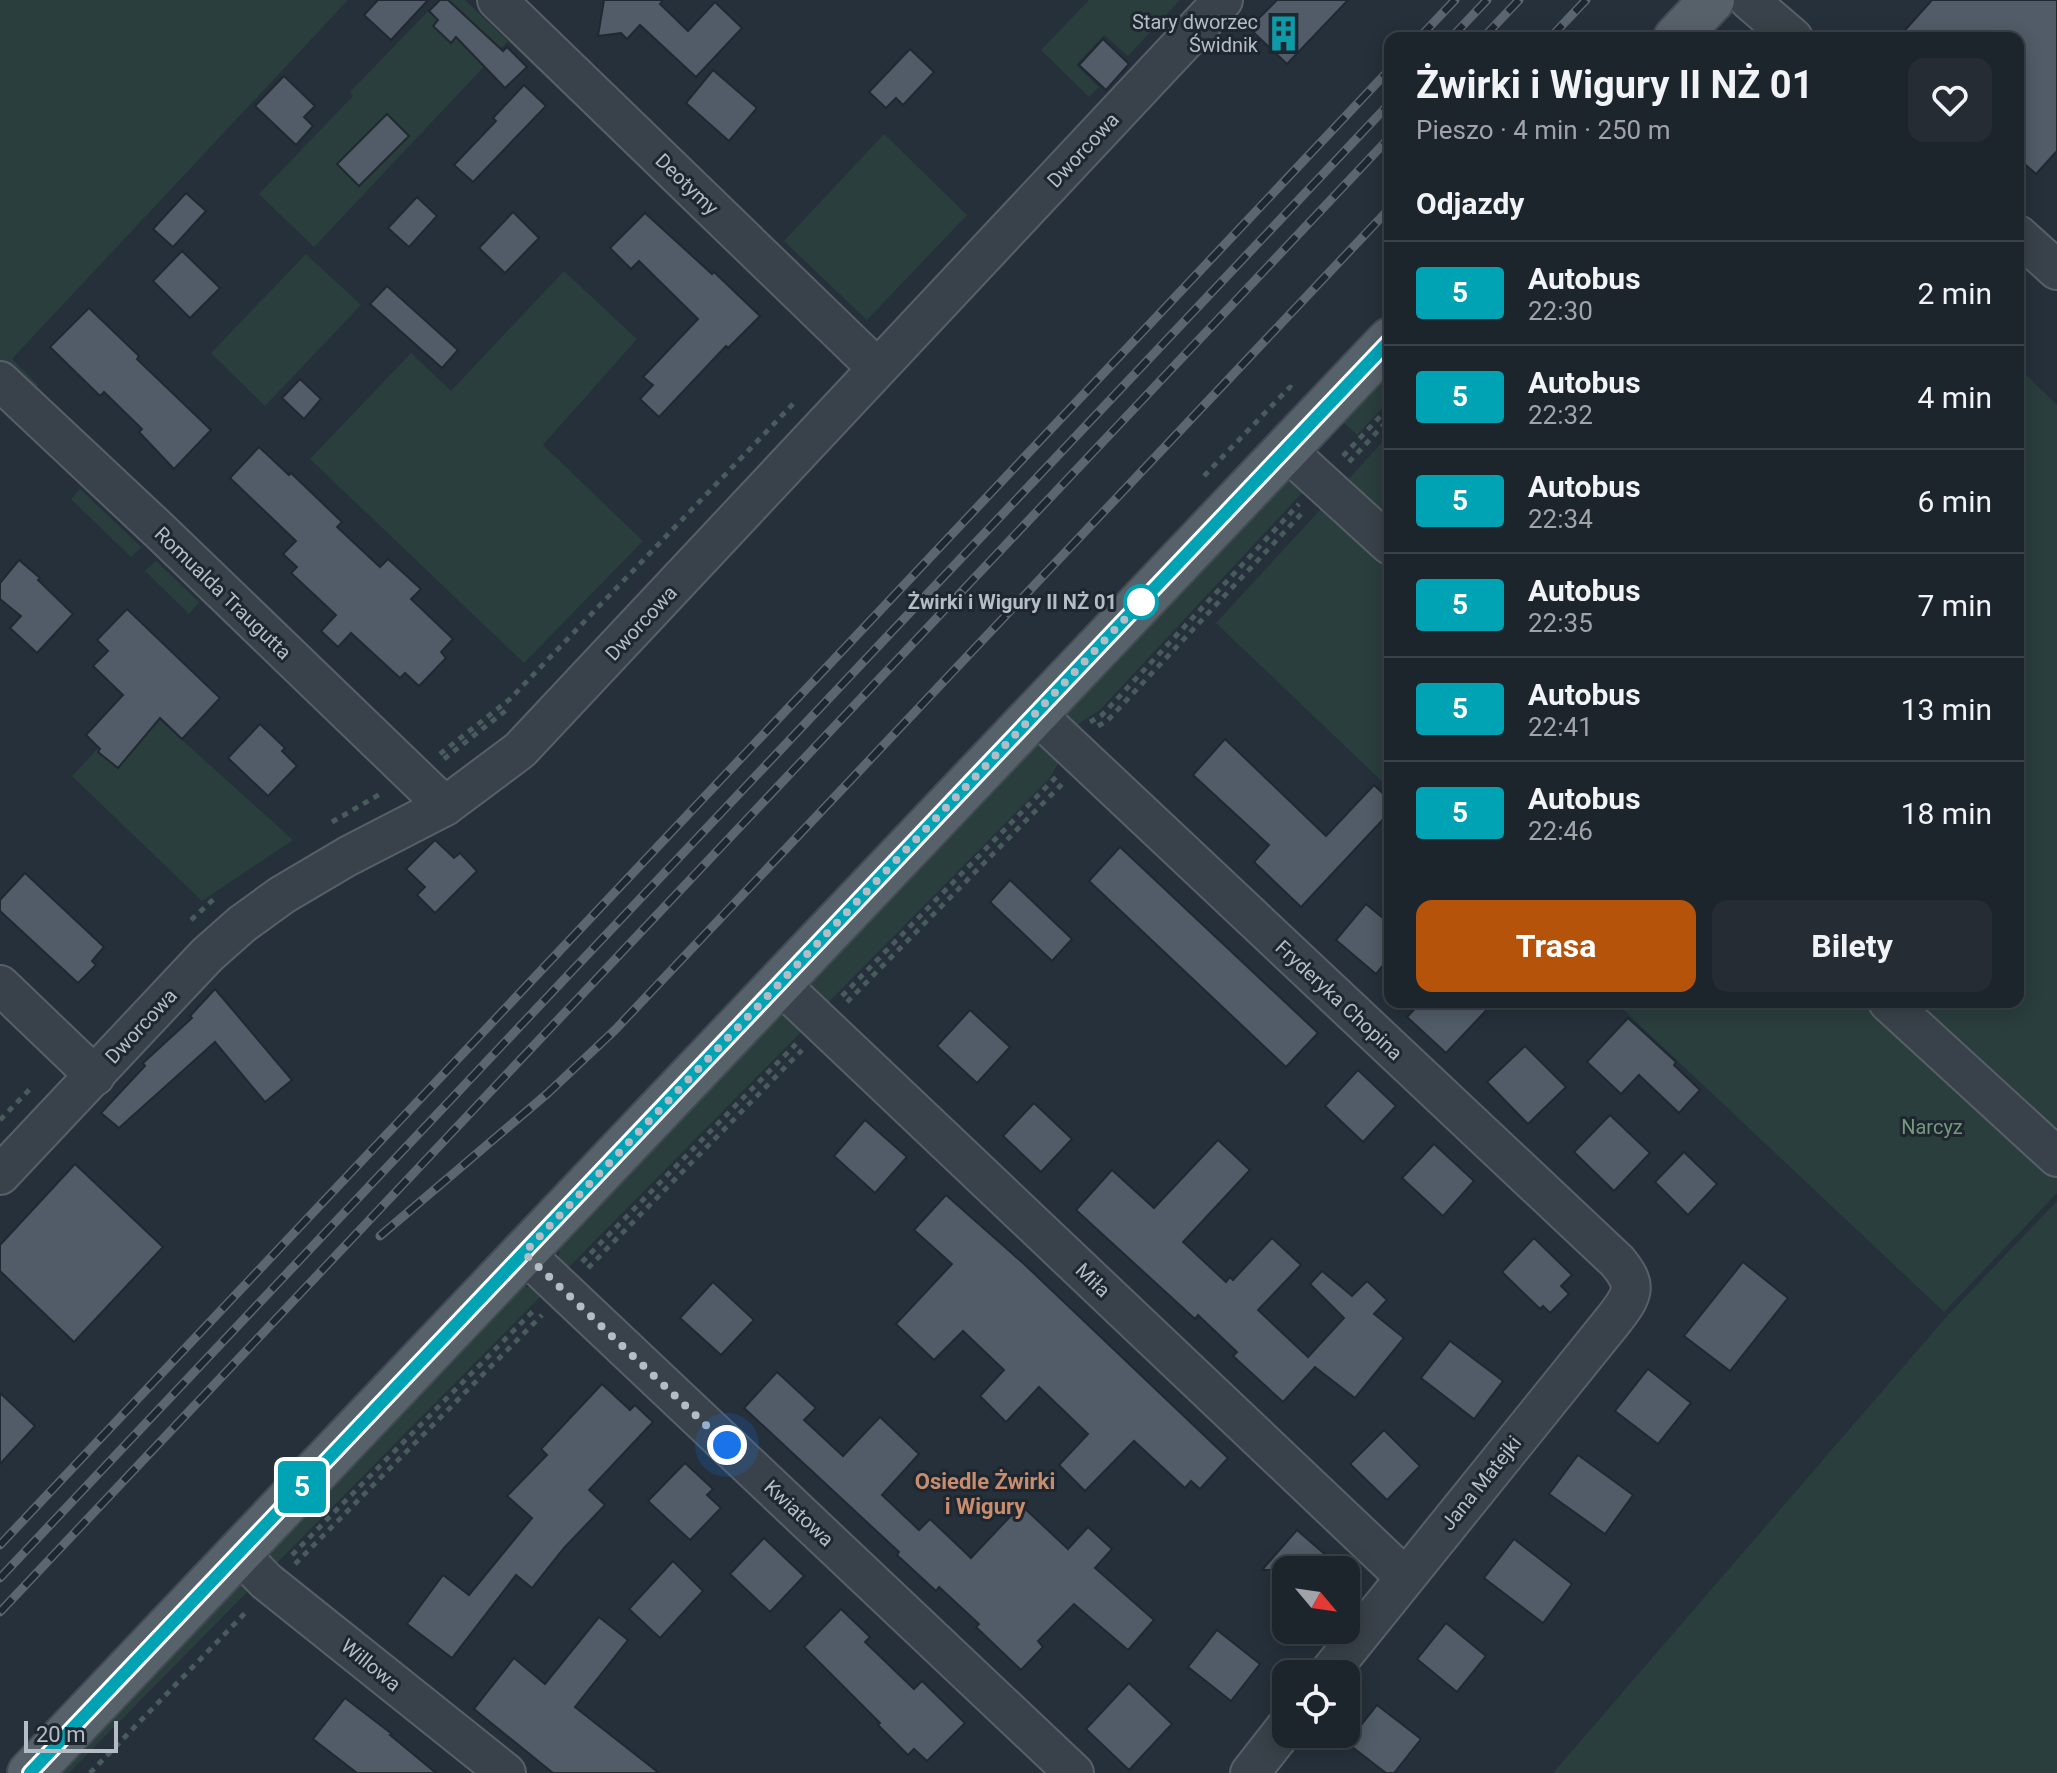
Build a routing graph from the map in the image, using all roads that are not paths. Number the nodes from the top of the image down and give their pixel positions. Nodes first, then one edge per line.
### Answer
1 (497, 0) edge
2 (1223, 0) edge
3 (1712, 0) edge
4 (1749, 0) edge
5 (1682, 32) edge
6 (1786, 32) edge
7 (2024, 240) edge
8 (2057, 270) edge
9 (1384, 346) edge
10 (877, 368) junction
11 (0, 381) edge
12 (1286, 450) junction
13 (1384, 540) edge
14 (1036, 714) junction
15 (445, 806) junction
16 (780, 984) junction
17 (0, 985) edge
18 (1895, 1008) edge
19 (95, 1076) junction
20 (2057, 1157) edge
21 (0, 1175) edge
22 (524, 1253) junction
23 (1632, 1291) joint
24 (259, 1574) junction
25 (1405, 1577) junction
26 (1339, 1660) edge
27 (1272, 1745) edge
28 (30, 1773) edge
29 (506, 1773) edge
30 (1074, 1773) edge
31 (1250, 1773) edge

1 - 10 street, Deotymy
2 - 10 street, Dworcowa
3 - 5 main road
4 - 6 street
7 - 8 street
9 - 12 main road
10 - 15 street, Dworcowa
11 - 15 street, Romualda Traugutta
12 - 13 street
12 - 14 main road
14 - 16 main road
14 - 23 street, Fryderyka Chopina
15 - 19 street, Dworcowa
16 - 22 main road
16 - 25 street, Miła
17 - 19 street
18 - 20 street
19 - 21 street, Dworcowa
22 - 24 main road
22 - 30 street, Kwiatowa
23 - 25 street, Jana Matejki
24 - 28 main road
24 - 29 street, Willowa
25 - 26 street, Jana Matejki
27 - 31 street

